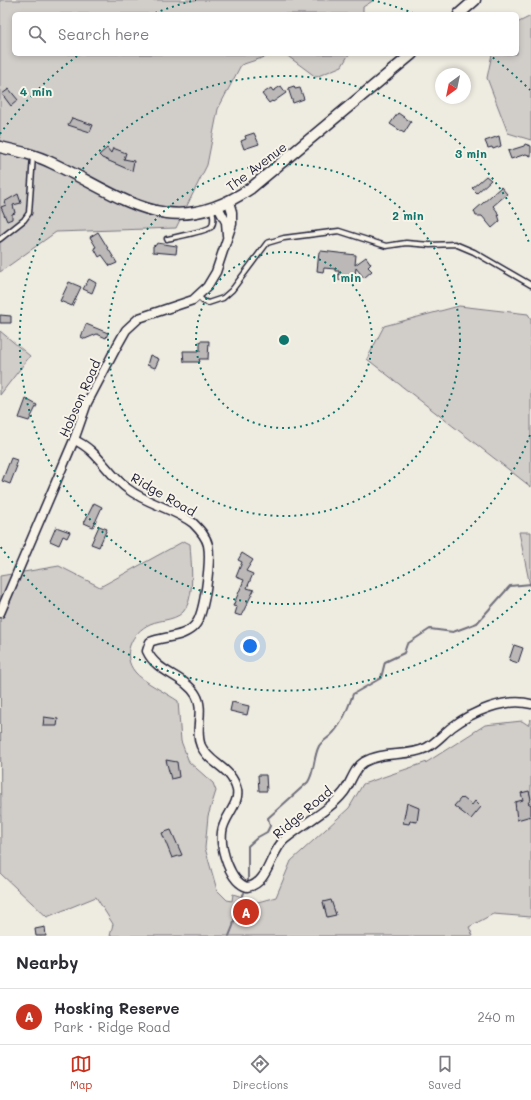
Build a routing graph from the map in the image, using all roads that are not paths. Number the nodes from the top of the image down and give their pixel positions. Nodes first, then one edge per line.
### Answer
1 (476, 0) edge
2 (461, 12) edge
3 (410, 56) edge
4 (0, 147) edge
5 (33, 155) junction
6 (229, 202) junction
7 (215, 208) junction
8 (227, 238) junction
9 (0, 239) edge
10 (167, 239) dead end
11 (531, 285) edge
12 (198, 296) junction
13 (74, 440) junction
14 (0, 613) edge
15 (531, 704) edge

1 - 2 street
3 - 6 street, The Avenue
4 - 5 street, The Avenue
5 - 7 street, The Avenue
5 - 9 lane
6 - 7 street, The Avenue
6 - 8 street, Hobson Road
7 - 8 street, Hobson Road
7 - 10 lane
8 - 12 street, Hobson Road
11 - 12 lane
12 - 13 street, Hobson Road
13 - 14 street, Hobson Road
13 - 15 street, Ridge Road

